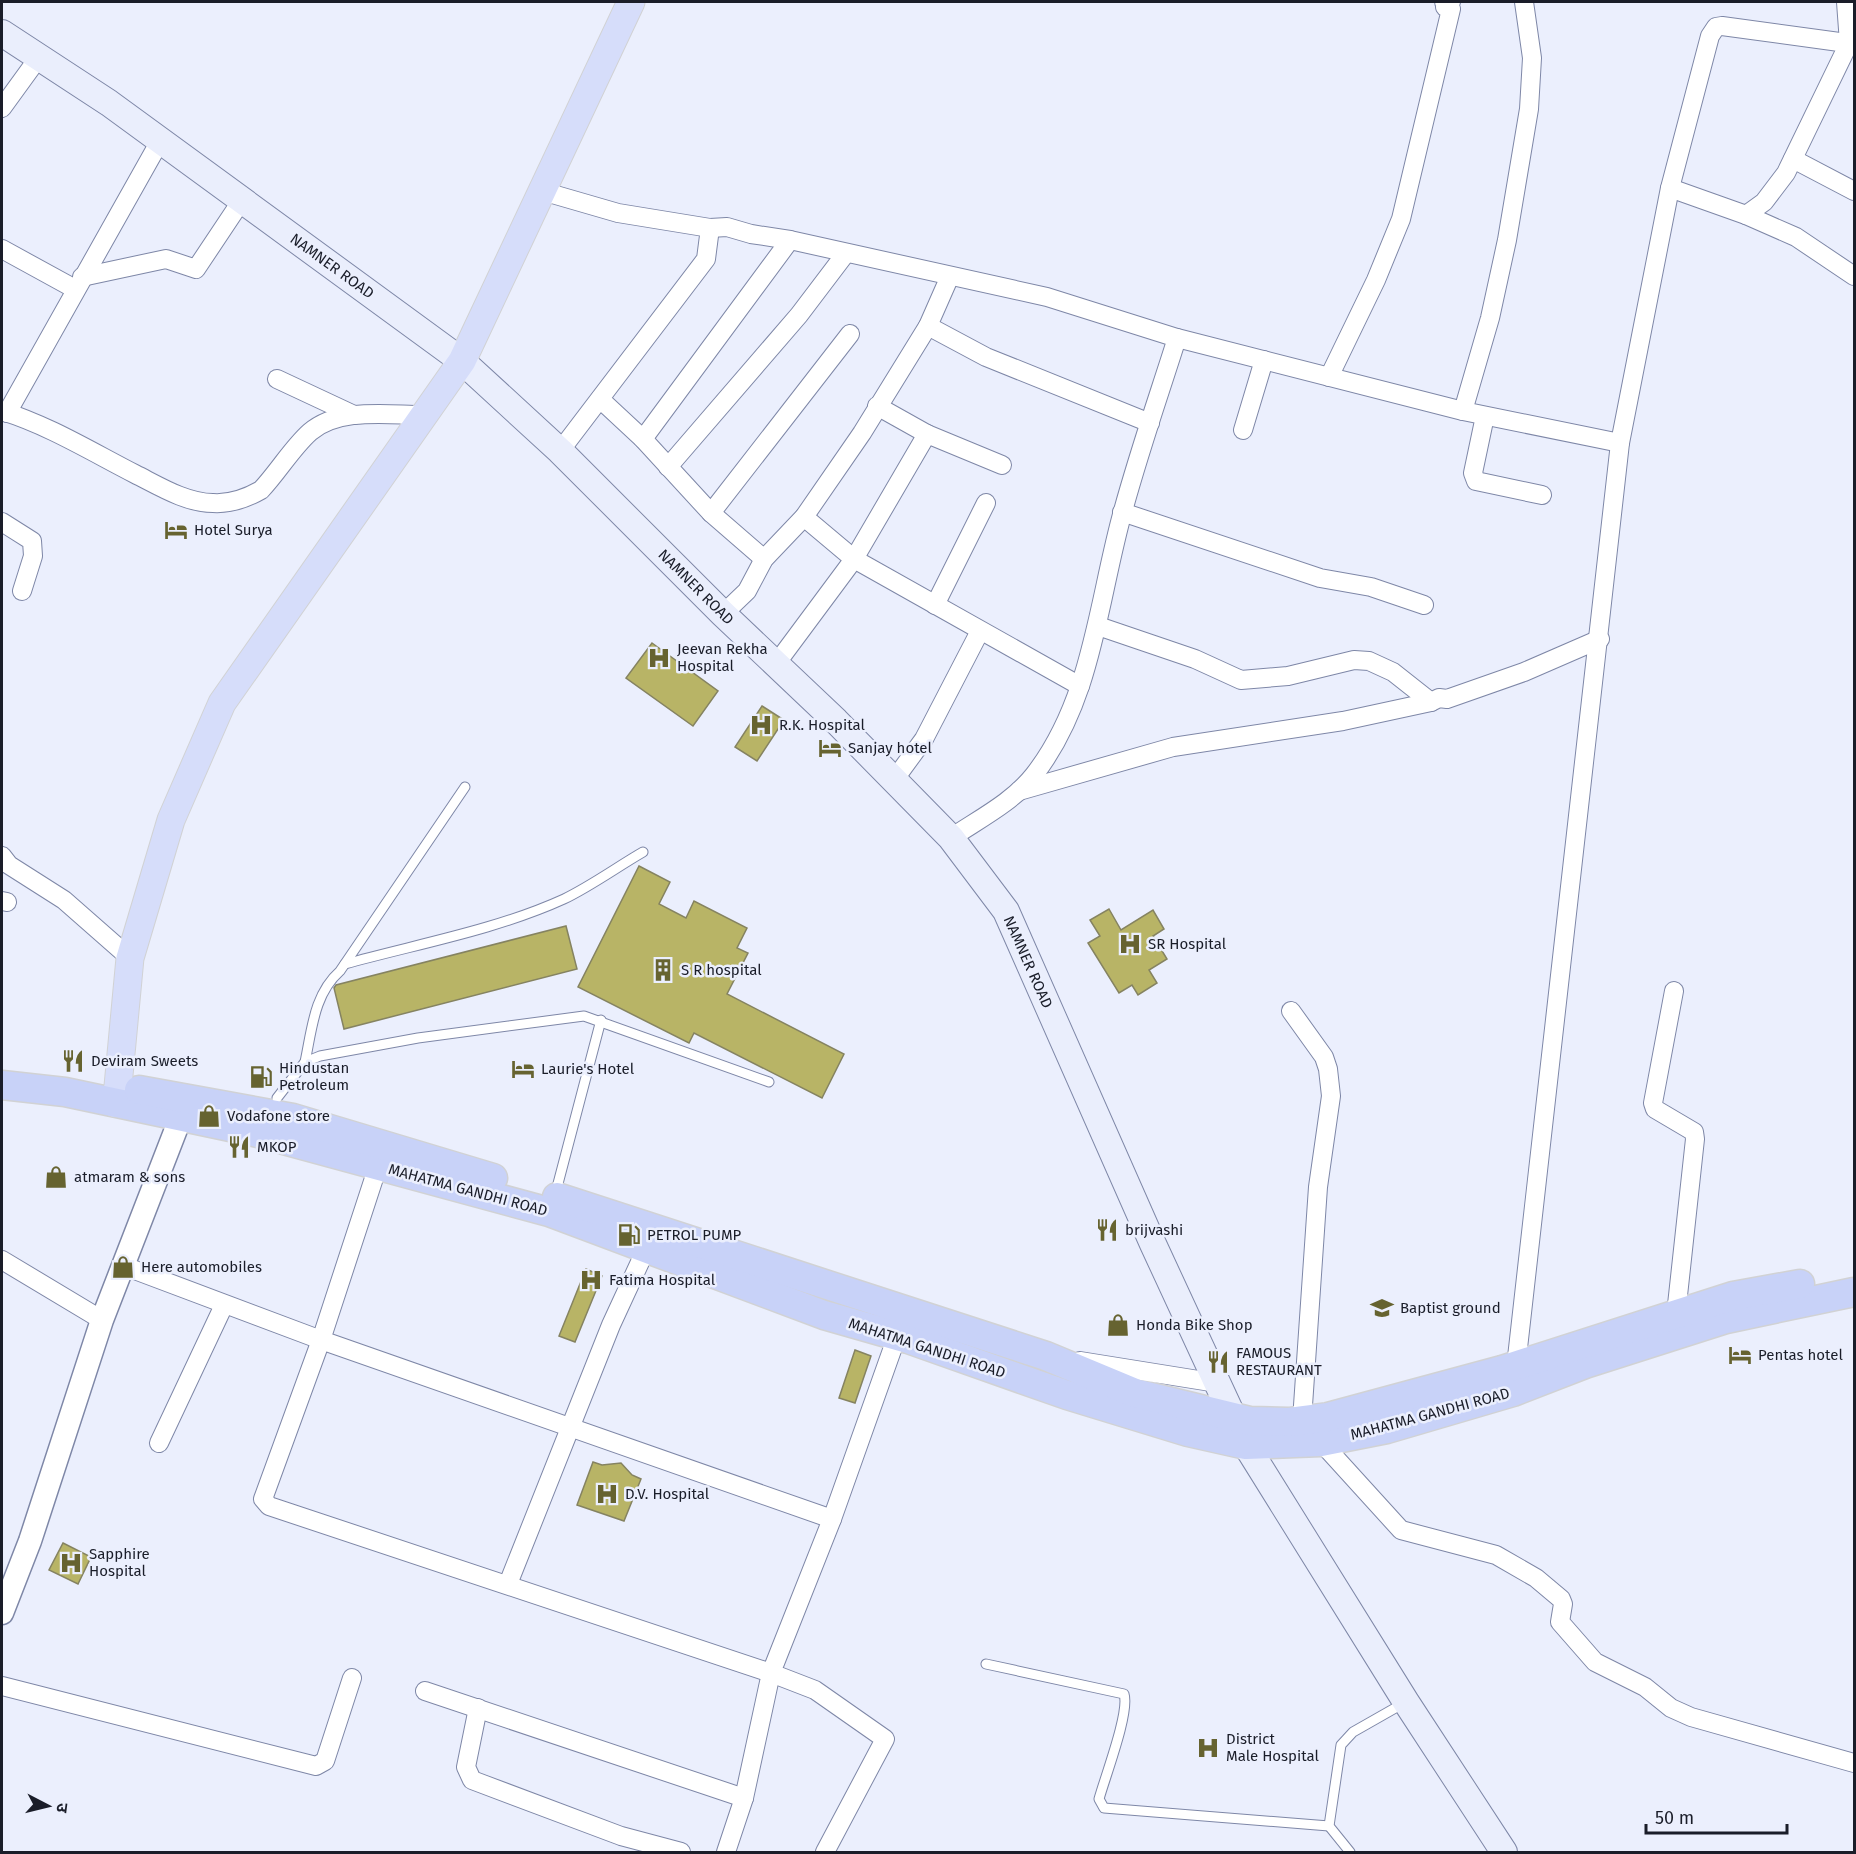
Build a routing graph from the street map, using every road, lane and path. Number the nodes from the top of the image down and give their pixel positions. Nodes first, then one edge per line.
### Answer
1 (631, 2) edge
2 (1444, 2) edge
3 (1524, 2) edge
4 (1846, 2) edge
5 (2, 33) edge
6 (1852, 44) edge
7 (39, 57) junction
8 (2, 108) edge
9 (160, 141) junction
10 (1793, 159) junction
11 (1670, 188) junction
12 (542, 191) junction
13 (1854, 191) edge
14 (242, 201) junction
15 (1746, 215) junction
16 (710, 228) junction
17 (790, 240) junction
18 (2, 249) edge
19 (846, 253) junction
20 (950, 276) junction
21 (1854, 276) edge
22 (79, 283) junction
23 (928, 326) junction
24 (850, 334) dead end
25 (1177, 338) junction
26 (1264, 360) junction
27 (462, 361) junction
28 (1329, 377) junction
29 (277, 379) dead end
30 (600, 399) junction
31 (877, 406) junction
32 (1463, 411) junction
33 (4, 412) edge
34 (354, 415) junction
35 (424, 415) junction
36 (1485, 416) junction
37 (1150, 423) junction
38 (1243, 430) dead end
39 (927, 434) junction
40 (643, 439) junction
41 (1620, 443) junction
42 (560, 451) junction
43 (1002, 465) dead end
44 (668, 467) junction
45 (1542, 495) dead end
46 (986, 503) dead end
47 (1122, 512) junction
48 (711, 513) junction
49 (804, 517) junction
50 (2, 522) edge
51 (764, 559) junction
52 (854, 559) junction
53 (22, 591) dead end
54 (935, 605) junction
55 (1424, 605) dead end
56 (723, 614) junction
57 (1098, 626) junction
58 (980, 630) junction
59 (1600, 639) junction
60 (776, 664) junction
61 (1080, 686) junction
62 (1431, 702) junction
63 (894, 780) junction
64 (465, 786) dead end
65 (1019, 791) junction
66 (951, 838) junction
67 (643, 852) dead end
68 (2, 856) edge
69 (130, 958) junction
70 (345, 964) junction
71 (1674, 991) dead end
72 (1291, 1011) dead end
73 (601, 1020) junction
74 (305, 1062) junction
75 (2, 1065) edge
76 (769, 1082) dead end
77 (2, 1084) edge
78 (116, 1094) junction
79 (277, 1098) dead end
80 (183, 1109) junction
81 (378, 1166) junction
82 (555, 1196) junction
83 (636, 1244) junction
84 (2, 1262) edge
85 (124, 1266) junction
86 (1854, 1274) edge
87 (1854, 1292) edge
88 (224, 1305) junction
89 (1676, 1314) junction
90 (102, 1320) junction
91 (897, 1336) junction
92 (321, 1341) junction
93 (1039, 1354) junction
94 (1516, 1366) junction
95 (1217, 1383) junction
96 (1234, 1418) junction
97 (1302, 1420) junction
98 (572, 1427) junction
99 (1321, 1442) junction
100 (159, 1443) dead end
101 (1246, 1445) junction
102 (832, 1519) junction
103 (508, 1584) junction
104 (2, 1613) edge
105 (987, 1664) dead end
106 (771, 1673) junction
107 (352, 1678) dead end
108 (2, 1686) edge
109 (425, 1691) dead end
110 (1406, 1702) junction
111 (478, 1708) junction
112 (1854, 1763) edge
113 (744, 1797) junction
114 (1329, 1826) junction
115 (619, 1844) edge
116 (681, 1852) edge
117 (726, 1852) edge
118 (825, 1852) edge
119 (1350, 1852) edge
120 (1504, 1852) edge

1 - 12 main road
2 - 28 street
3 - 32 street
4 - 6 street
5 - 7 main road, NAMNER ROAD
6 - 10 street
6 - 11 street
7 - 8 street
7 - 9 main road, NAMNER ROAD
9 - 14 main road, NAMNER ROAD
9 - 22 street
10 - 13 street
10 - 15 street
11 - 15 street
11 - 41 street
12 - 16 street
12 - 27 main road
14 - 22 street
14 - 27 main road, NAMNER ROAD
15 - 21 street
16 - 17 street
16 - 30 street
17 - 19 street
17 - 40 street
18 - 22 street
19 - 20 street
19 - 44 street
20 - 23 street
20 - 25 street
22 - 33 street
23 - 31 street
23 - 37 street
24 - 48 street
25 - 26 street
25 - 37 street
26 - 28 street
26 - 38 street
27 - 35 main road
27 - 42 main road, NAMNER ROAD
28 - 32 street
29 - 34 street
30 - 40 street
30 - 42 street
31 - 39 street
31 - 49 street
32 - 36 street
33 - 34 street
34 - 35 street
35 - 69 main road
36 - 41 street
36 - 45 street
37 - 47 street
39 - 43 street
39 - 52 street
40 - 44 street
41 - 59 street
42 - 56 main road, NAMNER ROAD
44 - 48 street
46 - 54 street
47 - 55 street
47 - 57 street
48 - 51 street
49 - 51 street
49 - 52 street
50 - 53 street
51 - 56 street
52 - 54 street
52 - 60 street
54 - 58 street
56 - 60 main road, NAMNER ROAD
57 - 61 street
57 - 62 street
58 - 61 street
58 - 63 street
59 - 62 street
59 - 94 street
60 - 63 main road, NAMNER ROAD
61 - 65 street
62 - 65 street
63 - 66 main road, NAMNER ROAD
64 - 70 lane
65 - 66 street
66 - 95 main road, NAMNER ROAD
67 - 70 lane
68 - 69 street
69 - 78 main road
70 - 74 lane
71 - 89 street
72 - 97 street
73 - 74 lane
73 - 76 lane
73 - 82 lane
74 - 79 lane
75 - 78 highway, MAHATMA GANDHI ROAD
77 - 78 highway, MAHATMA GANDHI ROAD
78 - 80 highway, MAHATMA GANDHI ROAD
80 - 81 highway, MAHATMA GANDHI ROAD
80 - 82 highway, MAHATMA GANDHI ROAD
80 - 85 street
81 - 83 highway, MAHATMA GANDHI ROAD
81 - 92 street
82 - 93 highway, MAHATMA GANDHI ROAD
83 - 91 highway, MAHATMA GANDHI ROAD
83 - 98 street
84 - 90 street
85 - 88 street
85 - 90 street
86 - 89 highway, MAHATMA GANDHI ROAD
87 - 99 highway, MAHATMA GANDHI ROAD
88 - 92 street
88 - 100 street
89 - 94 highway, MAHATMA GANDHI ROAD
90 - 104 street
91 - 101 highway, MAHATMA GANDHI ROAD
91 - 102 street
92 - 98 street
92 - 103 street
93 - 95 street
93 - 96 highway, MAHATMA GANDHI ROAD
94 - 97 highway, MAHATMA GANDHI ROAD
95 - 96 main road, NAMNER ROAD
96 - 97 highway, MAHATMA GANDHI ROAD
96 - 101 main road, NAMNER ROAD
98 - 102 street
98 - 103 street
99 - 101 highway, MAHATMA GANDHI ROAD
99 - 112 street
101 - 110 main road, NAMNER ROAD
102 - 106 street
103 - 106 street
105 - 114 lane
106 - 113 street
106 - 118 street
107 - 108 street
109 - 111 street
110 - 114 lane
110 - 120 main road, NAMNER ROAD
111 - 113 street
111 - 115 street
113 - 117 street
114 - 119 lane
115 - 116 street

